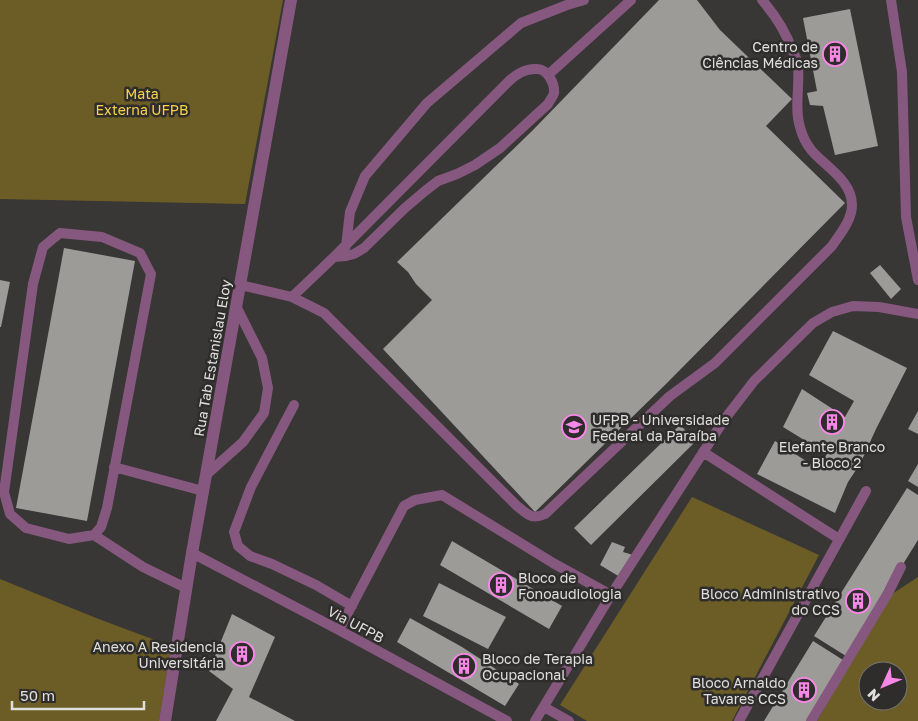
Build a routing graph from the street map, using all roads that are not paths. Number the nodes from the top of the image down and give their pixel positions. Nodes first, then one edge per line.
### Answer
1 (292, 0) edge
2 (584, 0) edge
3 (631, 0) edge
4 (762, 0) edge
5 (890, 0) edge
6 (548, 75) junction
7 (346, 246) junction
8 (334, 257) junction
9 (918, 280) edge
10 (240, 285) junction
11 (292, 297) junction
12 (236, 306) junction
13 (918, 314) edge
14 (294, 405) dead end
15 (704, 452) junction
16 (114, 467) junction
17 (206, 475) junction
18 (203, 491) junction
19 (866, 491) dead end
20 (94, 535) junction
21 (839, 539) junction
22 (192, 553) junction
23 (901, 567) dead end
24 (186, 588) junction
25 (611, 594) junction
26 (352, 606) junction
27 (339, 630) junction
28 (544, 707) junction
29 (165, 721) edge
30 (507, 721) edge
31 (536, 721) edge
32 (570, 721) edge
33 (739, 721) edge
34 (811, 721) edge

1 - 10 street, Rua Tab Estanislau Eloy
2 - 7 lane
3 - 6 lane
4 - 11 lane
5 - 9 lane
6 - 7 lane
6 - 8 lane
7 - 8 lane
8 - 11 lane
10 - 11 lane
10 - 12 street, Rua Tab Estanislau Eloy
12 - 17 street, Rua Tab Estanislau Eloy
12 - 17 lane
13 - 15 lane
14 - 26 lane
15 - 21 lane
15 - 25 lane
16 - 18 lane
16 - 20 lane
16 - 20 lane
17 - 18 street, Rua Tab Estanislau Eloy
18 - 22 street, Rua Tab Estanislau Eloy
19 - 21 lane
20 - 24 lane
21 - 33 lane
22 - 24 street, Rua Tab Estanislau Eloy
22 - 27 lane, Via UFPB
23 - 34 lane
24 - 29 street, Rua Tab Estanislau Eloy
25 - 26 lane
25 - 28 lane
26 - 27 lane
27 - 30 lane, Via UFPB
28 - 31 lane
28 - 32 lane

